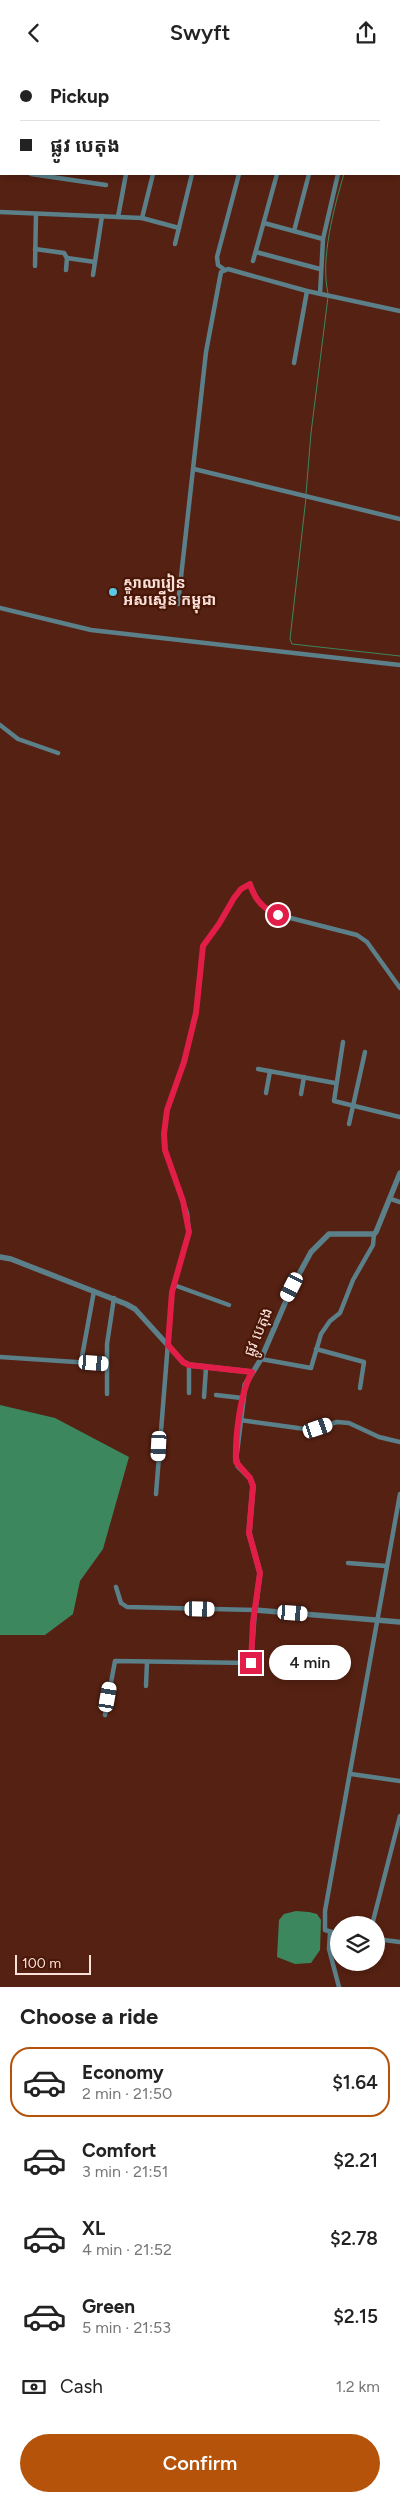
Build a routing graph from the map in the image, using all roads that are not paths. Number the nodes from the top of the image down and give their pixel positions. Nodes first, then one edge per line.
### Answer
1 (38, 175) edge
2 (126, 175) edge
3 (153, 175) edge
4 (192, 175) edge
5 (238, 175) edge
6 (278, 175) edge
7 (309, 175) edge
8 (338, 175) edge
9 (106, 185) dead end
10 (0, 212) edge
11 (36, 214) junction
12 (102, 216) junction
13 (118, 217) junction
14 (142, 218) junction
15 (264, 223) junction
16 (178, 227) junction
17 (294, 231) junction
18 (323, 239) junction
19 (176, 244) dead end
20 (35, 249) junction
21 (256, 252) junction
22 (67, 258) junction
23 (253, 261) dead end
24 (95, 262) junction
25 (35, 266) dead end
26 (320, 269) junction
27 (66, 270) dead end
28 (225, 270) junction
29 (93, 275) dead end
30 (307, 291) junction
31 (322, 294) junction
32 (400, 311) edge
33 (294, 363) dead end
34 (194, 469) junction
35 (400, 519) edge
36 (178, 605) dead end
37 (0, 608) edge
38 (400, 665) edge
39 (0, 725) edge
40 (58, 753) dead end
41 (400, 988) edge
42 (343, 1042) dead end
43 (364, 1052) dead end
44 (258, 1069) dead end
45 (270, 1071) junction
46 (304, 1077) junction
47 (335, 1083) junction
48 (266, 1093) dead end
49 (301, 1094) dead end
50 (353, 1106) junction
51 (400, 1117) edge
52 (349, 1124) dead end
53 (400, 1173) edge
54 (391, 1199) junction
55 (400, 1202) edge
56 (374, 1234) junction
57 (0, 1257) edge
58 (174, 1285) junction
59 (94, 1291) junction
60 (114, 1298) junction
61 (230, 1305) dead end
62 (168, 1345) junction
63 (316, 1349) junction
64 (0, 1357) edge
65 (262, 1359) junction
66 (81, 1362) junction
67 (106, 1364) junction
68 (189, 1365) junction
69 (206, 1368) junction
70 (252, 1372) junction
71 (360, 1388) dead end
72 (189, 1393) dead end
73 (107, 1394) dead end
74 (216, 1395) dead end
75 (204, 1397) dead end
76 (242, 1398) junction
77 (240, 1420) junction
78 (400, 1442) edge
79 (156, 1494) dead end
80 (400, 1494) edge
81 (348, 1563) dead end
82 (386, 1566) junction
83 (116, 1587) dead end
84 (255, 1610) junction
85 (378, 1619) junction
86 (400, 1623) edge
87 (148, 1662) junction
88 (146, 1686) dead end
89 (105, 1715) dead end
90 (351, 1774) junction
91 (400, 1781) edge
92 (400, 1816) edge
93 (374, 1916) edge
94 (330, 1933) joint
95 (385, 1940) edge
96 (400, 1942) edge
97 (330, 1953) edge
98 (335, 1971) edge
99 (339, 1987) edge

1 - 9 street
2 - 13 street
3 - 14 street
4 - 16 street
5 - 28 street
6 - 15 street
7 - 17 street
8 - 18 street
10 - 11 street
11 - 12 street
11 - 20 street
12 - 13 street
12 - 24 street
13 - 14 street
14 - 16 street
15 - 17 street
15 - 21 street
16 - 19 street
17 - 18 street
18 - 26 street
20 - 22 street
20 - 25 street
21 - 23 street
21 - 26 street
22 - 24 street
22 - 27 street
24 - 29 street
26 - 31 street
28 - 30 street
28 - 34 street
30 - 31 street
30 - 33 street
31 - 32 street
34 - 35 street
34 - 36 street
37 - 38 street
39 - 40 street
41 - 58 street
42 - 47 street
43 - 50 street
44 - 45 street
45 - 46 street
45 - 48 street
46 - 47 street
46 - 49 street
47 - 50 street
50 - 51 street
50 - 52 street
53 - 54 street
54 - 55 street
54 - 56 street
56 - 63 street
56 - 65 street, ផ្លូវ បេតុង
57 - 59 street
58 - 61 street
58 - 62 street
59 - 60 street
59 - 66 street
60 - 62 street
60 - 67 street
62 - 68 street
62 - 79 street
63 - 65 street
63 - 71 street
64 - 66 street
65 - 70 street, ផ្លូវ បេតុង
66 - 67 street
67 - 73 street
68 - 69 street
68 - 72 street
69 - 70 street
69 - 75 street
70 - 76 street, ផ្លូវ បេតុង
74 - 76 street
76 - 77 street, ផ្លូវ បេតុង
77 - 78 street
77 - 84 street, ផ្លូវ បេតុង
80 - 82 street
81 - 82 street
82 - 85 street
83 - 84 street
84 - 85 street
84 - 87 street, ផ្លូវ បេតុង
85 - 86 street
85 - 90 street
87 - 88 street
87 - 89 street, ផ្លូវ បេតុង
90 - 91 street
90 - 94 street
92 - 93 street
94 - 97 street
95 - 96 street
98 - 99 street

